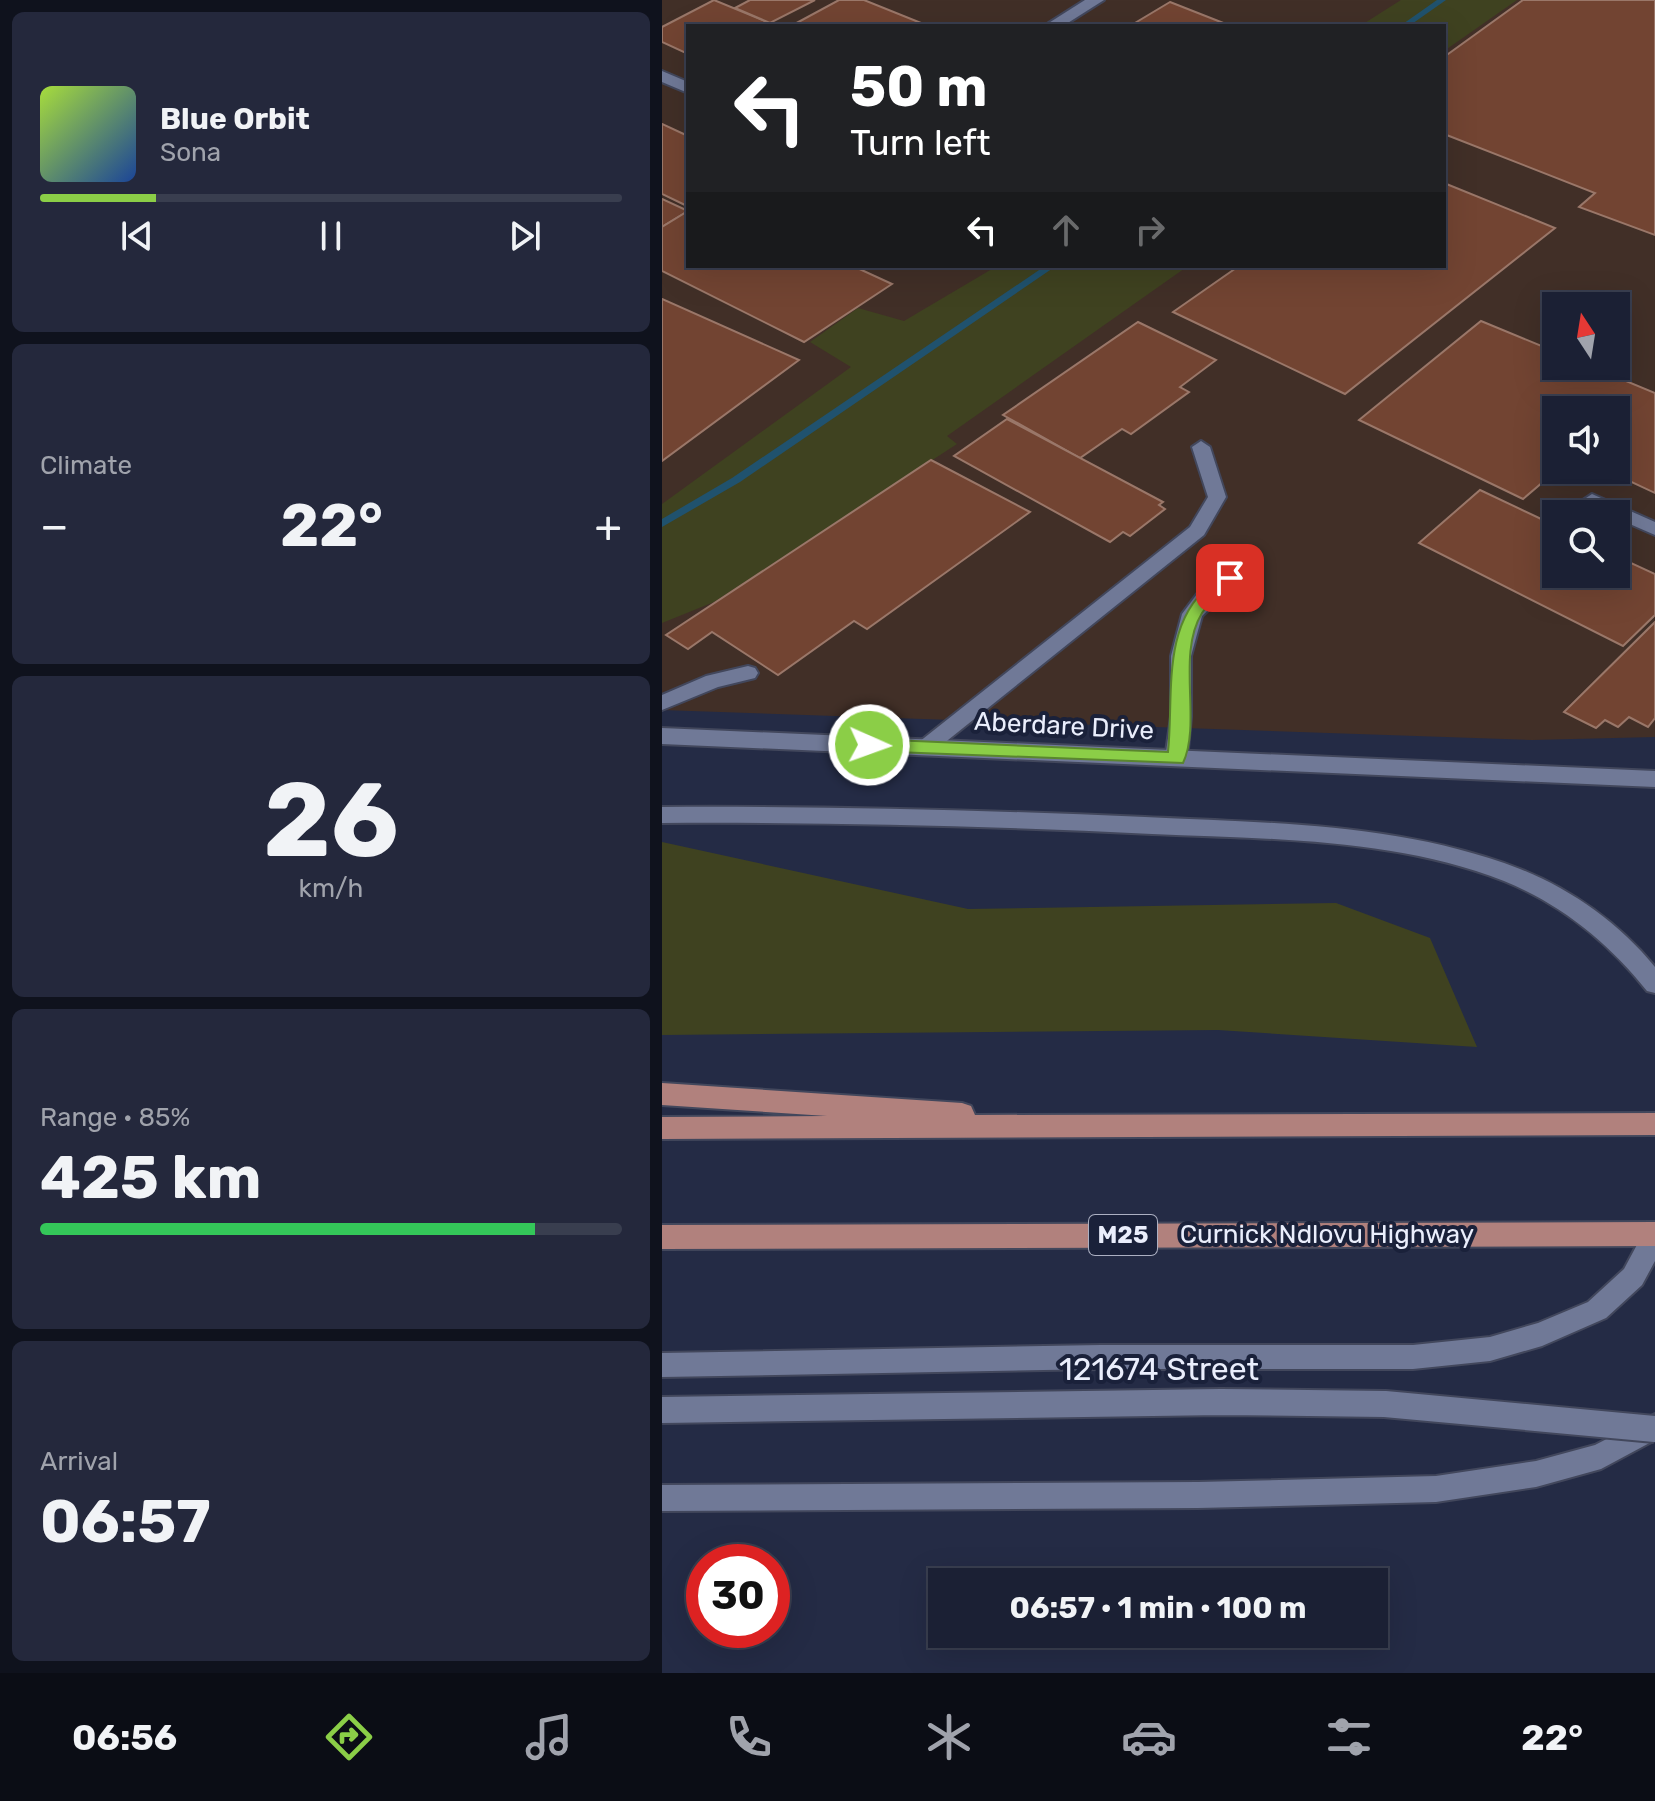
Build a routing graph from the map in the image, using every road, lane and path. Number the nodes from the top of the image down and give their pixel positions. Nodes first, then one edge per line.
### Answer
1 (1096, 0) edge
2 (1055, 24) edge
3 (662, 76) edge
4 (686, 87) edge
5 (1201, 447) dead end
6 (1630, 517) edge
7 (1655, 529) edge
8 (1230, 578) dead end
9 (748, 673) dead end
10 (662, 703) edge
11 (662, 736) edge
12 (926, 747) junction
13 (1176, 759) junction
14 (1655, 779) edge
15 (662, 815) edge
16 (1655, 984) edge
17 (662, 1094) edge
18 (1655, 1124) edge
19 (662, 1128) edge
20 (1052, 1128) junction
21 (1655, 1235) edge
22 (662, 1237) edge
23 (662, 1365) edge
24 (662, 1410) edge
25 (1655, 1428) edge
26 (662, 1498) edge

1 - 2 street
3 - 4 street
5 - 12 lane
6 - 7 lane
8 - 13 lane
9 - 10 lane
11 - 12 street, Aberdare Drive
12 - 13 street, Aberdare Drive
13 - 14 street, Aberdare Drive
15 - 16 lane
17 - 20 main road
18 - 20 main road
19 - 20 main road
21 - 22 main road, Curnick Ndlovu Highway / M25
21 - 23 lane
24 - 25 lane, 121674 Street, bridge
25 - 26 lane

